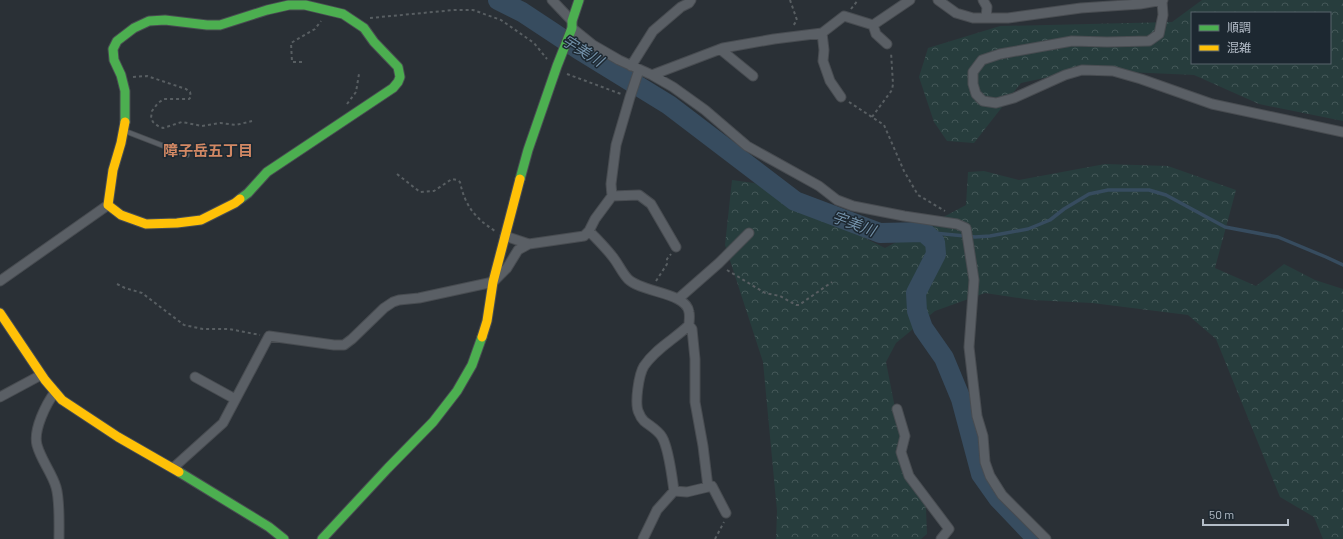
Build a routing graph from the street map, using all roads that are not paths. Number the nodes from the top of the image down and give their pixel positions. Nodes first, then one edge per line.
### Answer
1 (552, 0) edge
2 (579, 0) edge
3 (691, 0) edge
4 (910, 0) edge
5 (938, 0) edge
6 (983, 0) edge
7 (1163, 0) edge
8 (1149, 1) edge
9 (986, 18) junction
10 (873, 25) junction
11 (571, 27) junction
12 (822, 33) junction
13 (887, 44) road end
14 (720, 49) junction
15 (636, 70) junction
16 (652, 74) junction
17 (753, 76) dead end
18 (842, 97) road end
19 (124, 130) junction
20 (1343, 132) edge
21 (187, 155) dead end
22 (612, 196) junction
23 (108, 205) junction
24 (589, 231) junction
25 (749, 233) dead end
26 (505, 236) junction
27 (529, 244) junction
28 (676, 247) road end
29 (0, 281) edge
30 (494, 282) junction
31 (678, 299) junction
32 (0, 313) edge
33 (689, 324) junction
34 (41, 374) junction
35 (195, 377) dead end
36 (55, 392) junction
37 (0, 397) edge
38 (235, 399) junction
39 (897, 408) dead end
40 (173, 468) junction
41 (708, 487) junction
42 (674, 491) junction
43 (726, 513) road end
44 (59, 539) edge
45 (284, 539) edge
46 (322, 539) edge
47 (643, 539) edge
48 (941, 539) edge
49 (1046, 539) edge

1 - 11 street
2 - 11 street
3 - 15 street
4 - 10 street
5 - 9 street
6 - 9 street
7 - 8 street
7 - 20 street
8 - 9 street
10 - 12 street
10 - 13 street
11 - 15 street
11 - 26 street
12 - 14 street
12 - 18 street
14 - 16 street
14 - 17 street
15 - 16 street
15 - 22 street
16 - 49 street
19 - 21 lane
19 - 23 street
19 - 23 street
22 - 24 street
22 - 28 street
23 - 29 street
24 - 27 street
24 - 31 street
25 - 31 street
26 - 27 street
26 - 30 street
27 - 30 street
30 - 38 street
30 - 46 street
31 - 33 street
32 - 34 street
33 - 41 street
33 - 42 street
34 - 36 street
34 - 37 street
35 - 38 street
36 - 40 street
36 - 44 street
38 - 40 street
39 - 48 street
40 - 45 street
41 - 42 street
41 - 43 street
42 - 47 street

